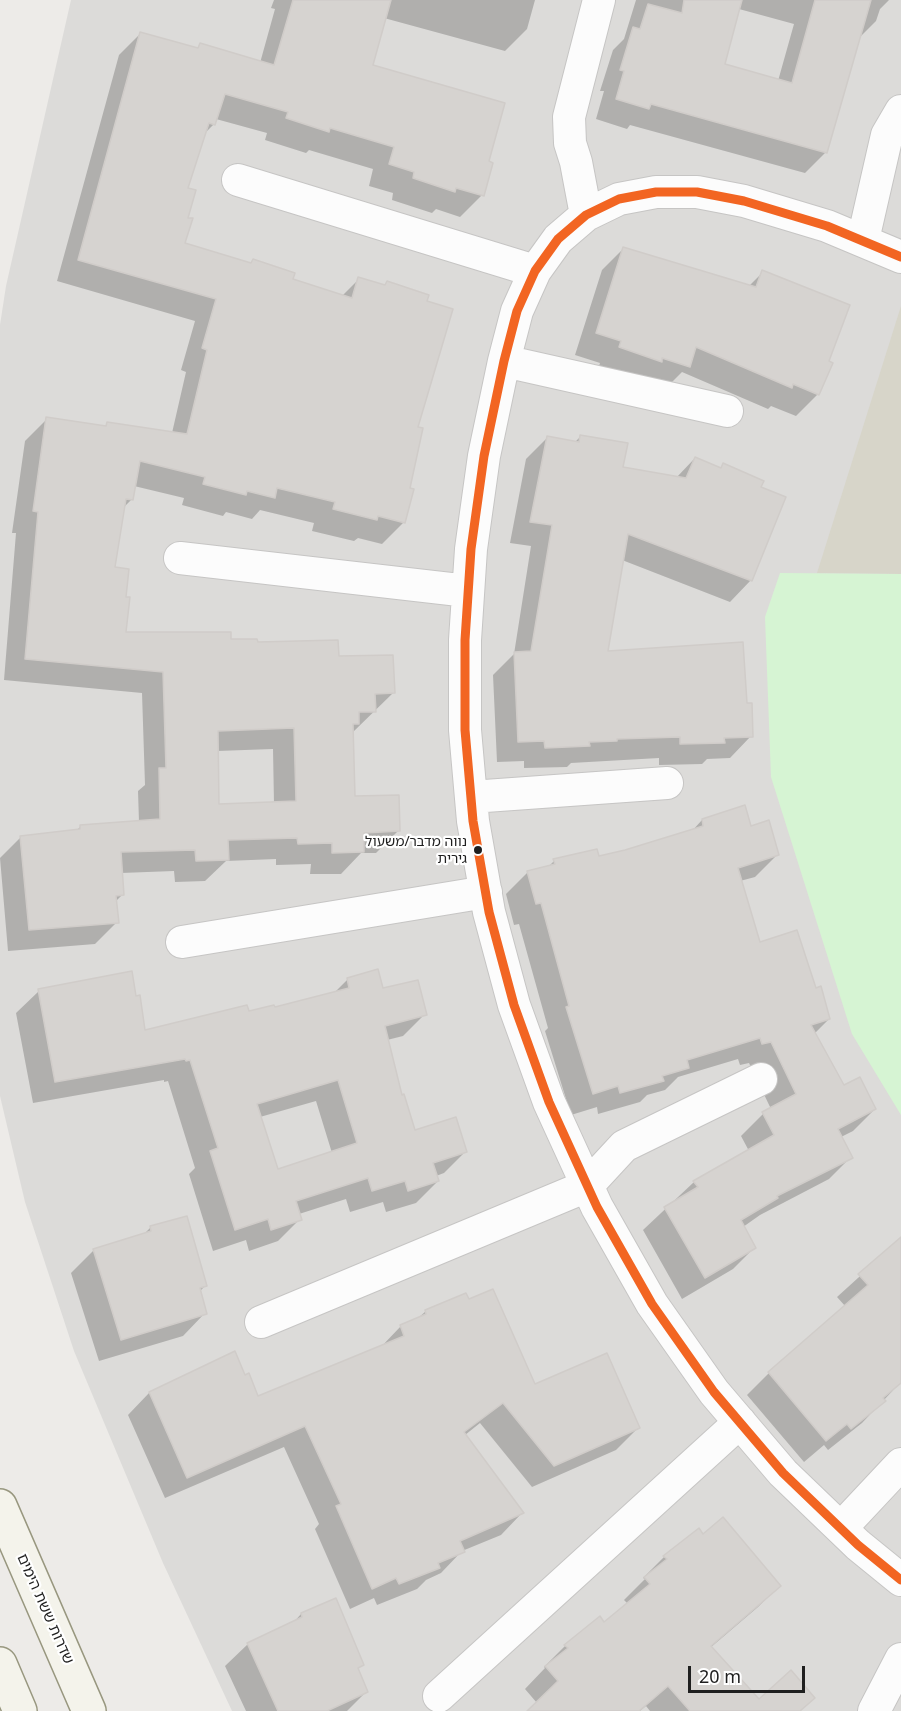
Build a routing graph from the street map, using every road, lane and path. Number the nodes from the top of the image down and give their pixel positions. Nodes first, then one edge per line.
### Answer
1 (599, 0) edge
2 (901, 111) edge
3 (238, 180) dead end
4 (586, 215) junction
5 (864, 240) junction
6 (901, 257) edge
7 (535, 271) junction
8 (504, 361) junction
9 (727, 411) dead end
10 (180, 558) dead end
11 (468, 591) junction
12 (667, 783) dead end
13 (471, 797) junction
14 (486, 892) junction
15 (182, 942) dead end
16 (761, 1079) dead end
17 (587, 1186) junction
18 (261, 1322) dead end
19 (740, 1422) junction
20 (901, 1464) edge
21 (0, 1506) edge
22 (841, 1528) junction
23 (901, 1580) edge
24 (901, 1659) edge
25 (0, 1664) edge
26 (439, 1696) dead end
27 (20, 1711) edge
28 (89, 1711) edge
29 (874, 1711) edge

1 - 4 street
2 - 5 street
3 - 7 street
4 - 5 street
4 - 7 street
5 - 6 street
7 - 8 street
8 - 9 street
8 - 11 street
10 - 11 street
11 - 13 street
12 - 13 street
13 - 14 street
14 - 15 street
14 - 17 street
16 - 17 street
17 - 18 street
17 - 19 street
19 - 22 street
19 - 26 street
20 - 22 street
21 - 28 main road, שדרות ששת הימים
22 - 23 street
24 - 29 street
25 - 27 main road

